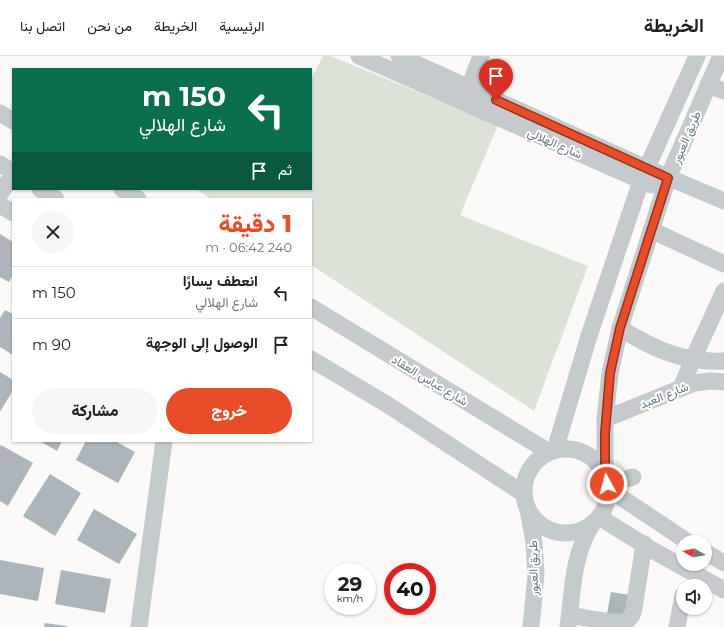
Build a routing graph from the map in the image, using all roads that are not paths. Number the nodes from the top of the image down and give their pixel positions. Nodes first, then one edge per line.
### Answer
1 (359, 56) edge
2 (399, 56) edge
3 (481, 56) edge
4 (697, 56) edge
5 (721, 56) edge
6 (708, 84) junction
7 (469, 88) junction
8 (724, 91) edge
9 (0, 112) edge
10 (12, 120) edge
11 (0, 164) edge
12 (12, 172) edge
13 (12, 175) edge
14 (644, 175) junction
15 (666, 184) junction
16 (42, 190) edge
17 (124, 190) edge
18 (0, 194) edge
19 (54, 198) edge
20 (136, 198) edge
21 (724, 200) edge
22 (0, 205) edge
23 (12, 212) edge
24 (651, 230) junction
25 (724, 264) edge
26 (724, 292) edge
27 (312, 308) edge
28 (620, 328) junction
29 (312, 360) edge
30 (693, 360) junction
31 (724, 361) edge
32 (724, 382) edge
33 (681, 388) junction
34 (605, 418) junction
35 (164, 442) edge
36 (552, 451) junction
37 (633, 477) dead end
38 (606, 483) junction
39 (526, 502) junction
40 (595, 520) junction
41 (678, 535) edge
42 (644, 544) junction
43 (712, 556) edge
44 (676, 563) edge
45 (724, 563) edge
46 (691, 571) edge
47 (724, 590) edge
48 (679, 615) edge
49 (569, 621) edge
50 (139, 627) edge
51 (531, 627) edge
52 (677, 627) edge

1 - 14 street, شارع الهلالي
2 - 7 street, شارع الهلالي
3 - 7 street
4 - 14 street, طريق العبور
5 - 6 street, طريق العبور
6 - 8 street
6 - 15 street, طريق العبور
7 - 14 street, شارع الهلالي
9 - 10 street
11 - 12 street
13 - 18 street
14 - 15 street, شارع الهلالي
14 - 36 street, طريق العبور
15 - 21 street, شارع الهلالي
15 - 24 street, طريق العبور
16 - 19 street
17 - 20 street
22 - 23 street
24 - 25 street
24 - 28 street, طريق العبور
26 - 30 street
27 - 36 street, شارع عباس العقاد
28 - 30 street
28 - 34 street, طريق العبور
29 - 39 street
30 - 31 street
30 - 33 street
32 - 33 street, شارع العبد
33 - 34 street, شارع العبد
34 - 38 street, طريق العبور
35 - 50 street
36 - 38 street
36 - 39 street
37 - 38 street
38 - 40 street
38 - 41 street
39 - 40 street
39 - 51 street, طريق العبور
40 - 42 street
40 - 49 street
42 - 44 street
42 - 49 street
43 - 45 street
46 - 47 street
48 - 52 street

